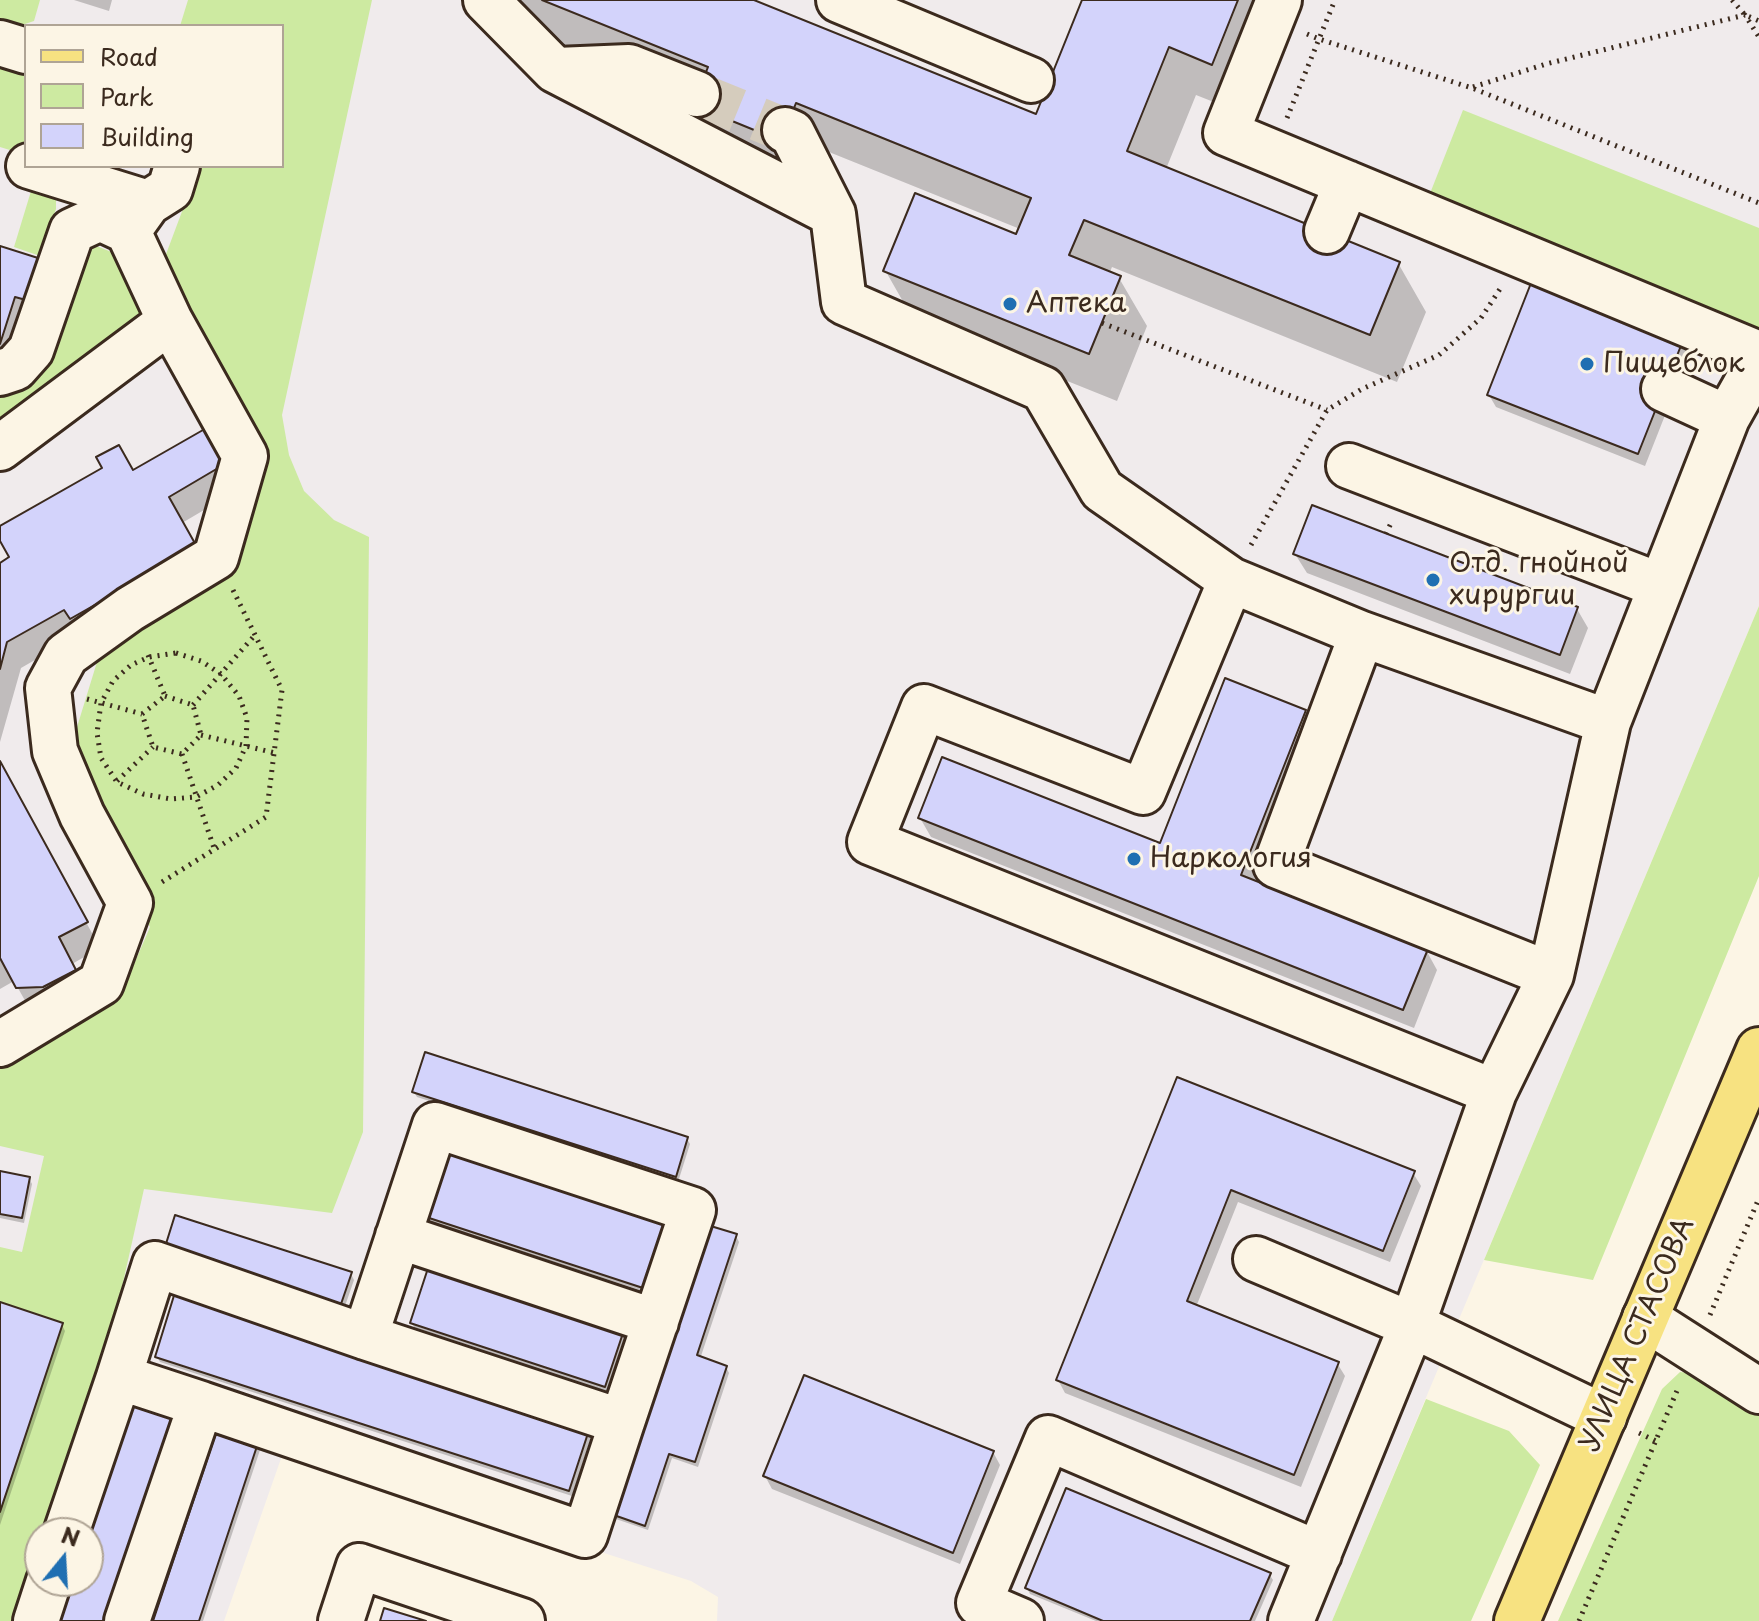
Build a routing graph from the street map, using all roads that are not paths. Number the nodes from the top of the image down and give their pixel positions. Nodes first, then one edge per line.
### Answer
1 (486, 0) edge
2 (839, 0) edge
3 (1279, 0) edge
4 (0, 43) edge
5 (24, 50) edge
6 (555, 70) junction
7 (1031, 80) dead end
8 (697, 94) tunnel mouth
9 (785, 130) tunnel mouth
10 (0, 157) edge
11 (24, 165) edge
12 (32, 168) edge
13 (176, 168) edge
14 (1347, 183) junction
15 (833, 214) junction
16 (138, 217) junction
17 (1327, 231) dead end
18 (170, 321) junction
19 (1759, 354) edge
20 (1759, 361) edge
21 (0, 373) edge
22 (1664, 389) dead end
23 (1727, 418) junction
24 (0, 448) edge
25 (1349, 466) dead end
26 (1231, 580) junction
27 (1661, 586) junction
28 (1362, 634) junction
29 (1608, 722) junction
30 (1551, 975) junction
31 (0, 1044) edge
32 (1759, 1050) edge
33 (1494, 1092) junction
34 (398, 1236) junction
35 (1256, 1259) dead end
36 (1645, 1318) junction
37 (656, 1322) junction
38 (1412, 1325) junction
39 (365, 1337) junction
40 (119, 1377) junction
41 (1759, 1391) edge
42 (201, 1404) junction
43 (1604, 1417) junction
44 (622, 1422) junction
45 (71, 1517) edge
46 (1319, 1554) junction
47 (44, 1597) edge
48 (36, 1621) edge
49 (127, 1621) edge
50 (341, 1621) edge
51 (522, 1621) edge
52 (1021, 1621) edge
53 (1291, 1621) edge
54 (1517, 1621) edge

1 - 6 lane
2 - 7 lane
3 - 14 lane
4 - 5 lane
6 - 8 lane
6 - 15 lane
9 - 15 lane
10 - 11 lane
12 - 16 lane
13 - 16 lane
14 - 17 lane
14 - 19 lane
15 - 26 lane
16 - 18 lane
16 - 21 lane
18 - 24 lane
18 - 31 lane
20 - 23 lane
22 - 23 lane
23 - 27 lane
25 - 27 lane
26 - 28 lane
26 - 33 lane
27 - 29 lane
28 - 29 lane
28 - 30 lane
29 - 30 lane
30 - 33 lane
32 - 36 main road, УЛИЦА СТАСОВА
33 - 38 lane
34 - 37 lane
34 - 37 lane
34 - 39 lane
35 - 38 lane
36 - 41 lane
36 - 43 main road, УЛИЦА СТАСОВА
37 - 44 lane
38 - 43 lane
38 - 46 lane
39 - 40 lane
39 - 44 lane
40 - 42 lane
40 - 45 lane
42 - 44 lane
42 - 49 lane
43 - 54 main road, УЛИЦА СТАСОВА
46 - 52 lane
46 - 53 lane
47 - 48 lane
50 - 51 lane

